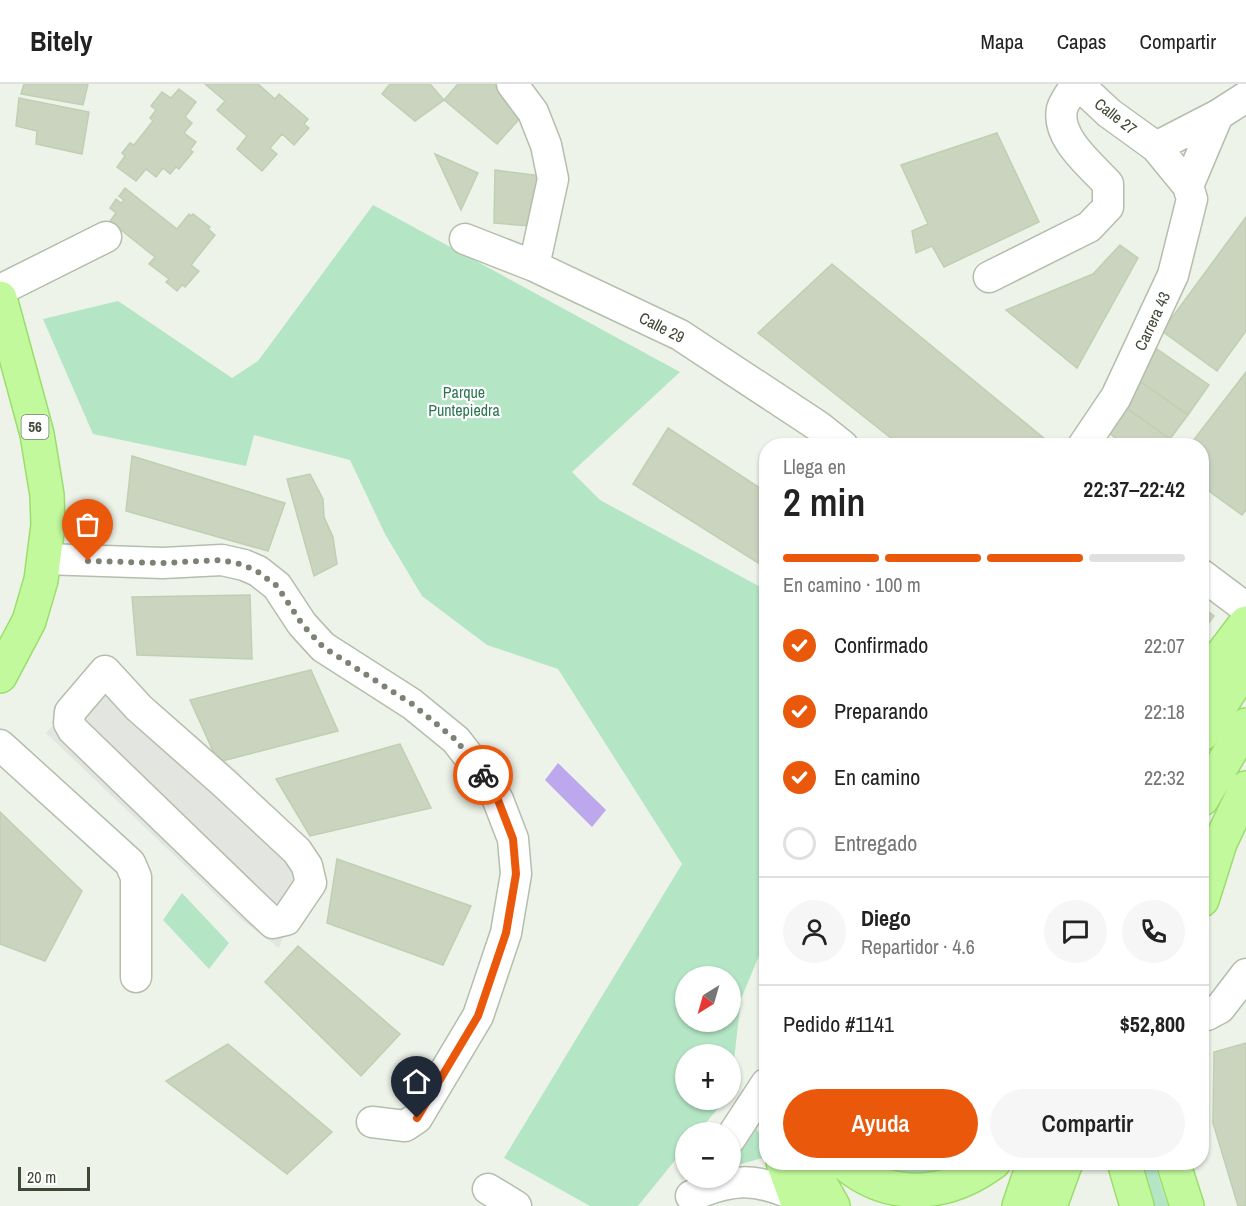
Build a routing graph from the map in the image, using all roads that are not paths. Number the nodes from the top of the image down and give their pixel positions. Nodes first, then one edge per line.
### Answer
1 (512, 84) edge
2 (1077, 84) edge
3 (1246, 97) edge
4 (1218, 115) junction
5 (1156, 147) junction
6 (1188, 186) junction
7 (106, 237) dead end
8 (465, 239) dead end
9 (534, 266) junction
10 (989, 277) dead end
11 (0, 290) edge
12 (0, 298) edge
13 (833, 438) edge
14 (1090, 438) edge
15 (44, 559) junction
16 (1209, 580) edge
17 (1246, 608) edge
18 (1246, 623) edge
19 (1246, 666) edge
20 (1209, 672) edge
21 (0, 676) edge
22 (1209, 723) edge
23 (1246, 725) edge
24 (0, 745) edge
25 (1209, 787) edge
26 (1246, 788) edge
27 (1209, 878) edge
28 (286, 920) joint
29 (1246, 974) edge
30 (136, 977) dead end
31 (1209, 1014) edge
32 (759, 1094) edge
33 (372, 1122) dead end
34 (741, 1122) edge
35 (786, 1170) edge
36 (812, 1170) edge
37 (852, 1170) edge
38 (982, 1170) edge
39 (1031, 1170) edge
40 (1063, 1170) edge
41 (1126, 1170) edge
42 (488, 1189) dead end
43 (692, 1193) edge
44 (797, 1200) edge
45 (516, 1206) edge
46 (832, 1206) edge
47 (1019, 1206) edge
48 (1050, 1206) edge
49 (1137, 1206) edge

1 - 9 street
2 - 5 street, Calle 27
2 - 10 street
3 - 4 street
4 - 5 street
4 - 6 street, Carrera 43
5 - 6 street
6 - 14 street, Carrera 43
7 - 11 street
8 - 9 street, Calle 29
9 - 13 street, Calle 29
12 - 15 main road, 56
15 - 21 main road, 56
15 - 33 street
16 - 17 street
18 - 20 main road
19 - 22 main road
23 - 25 main road
24 - 30 street
26 - 27 main road
28 - 28 street
29 - 31 street
32 - 34 street
35 - 44 main road
36 - 46 main road
37 - 38 main road
39 - 47 main road
40 - 48 main road
41 - 49 main road
42 - 45 street
43 - 44 street

